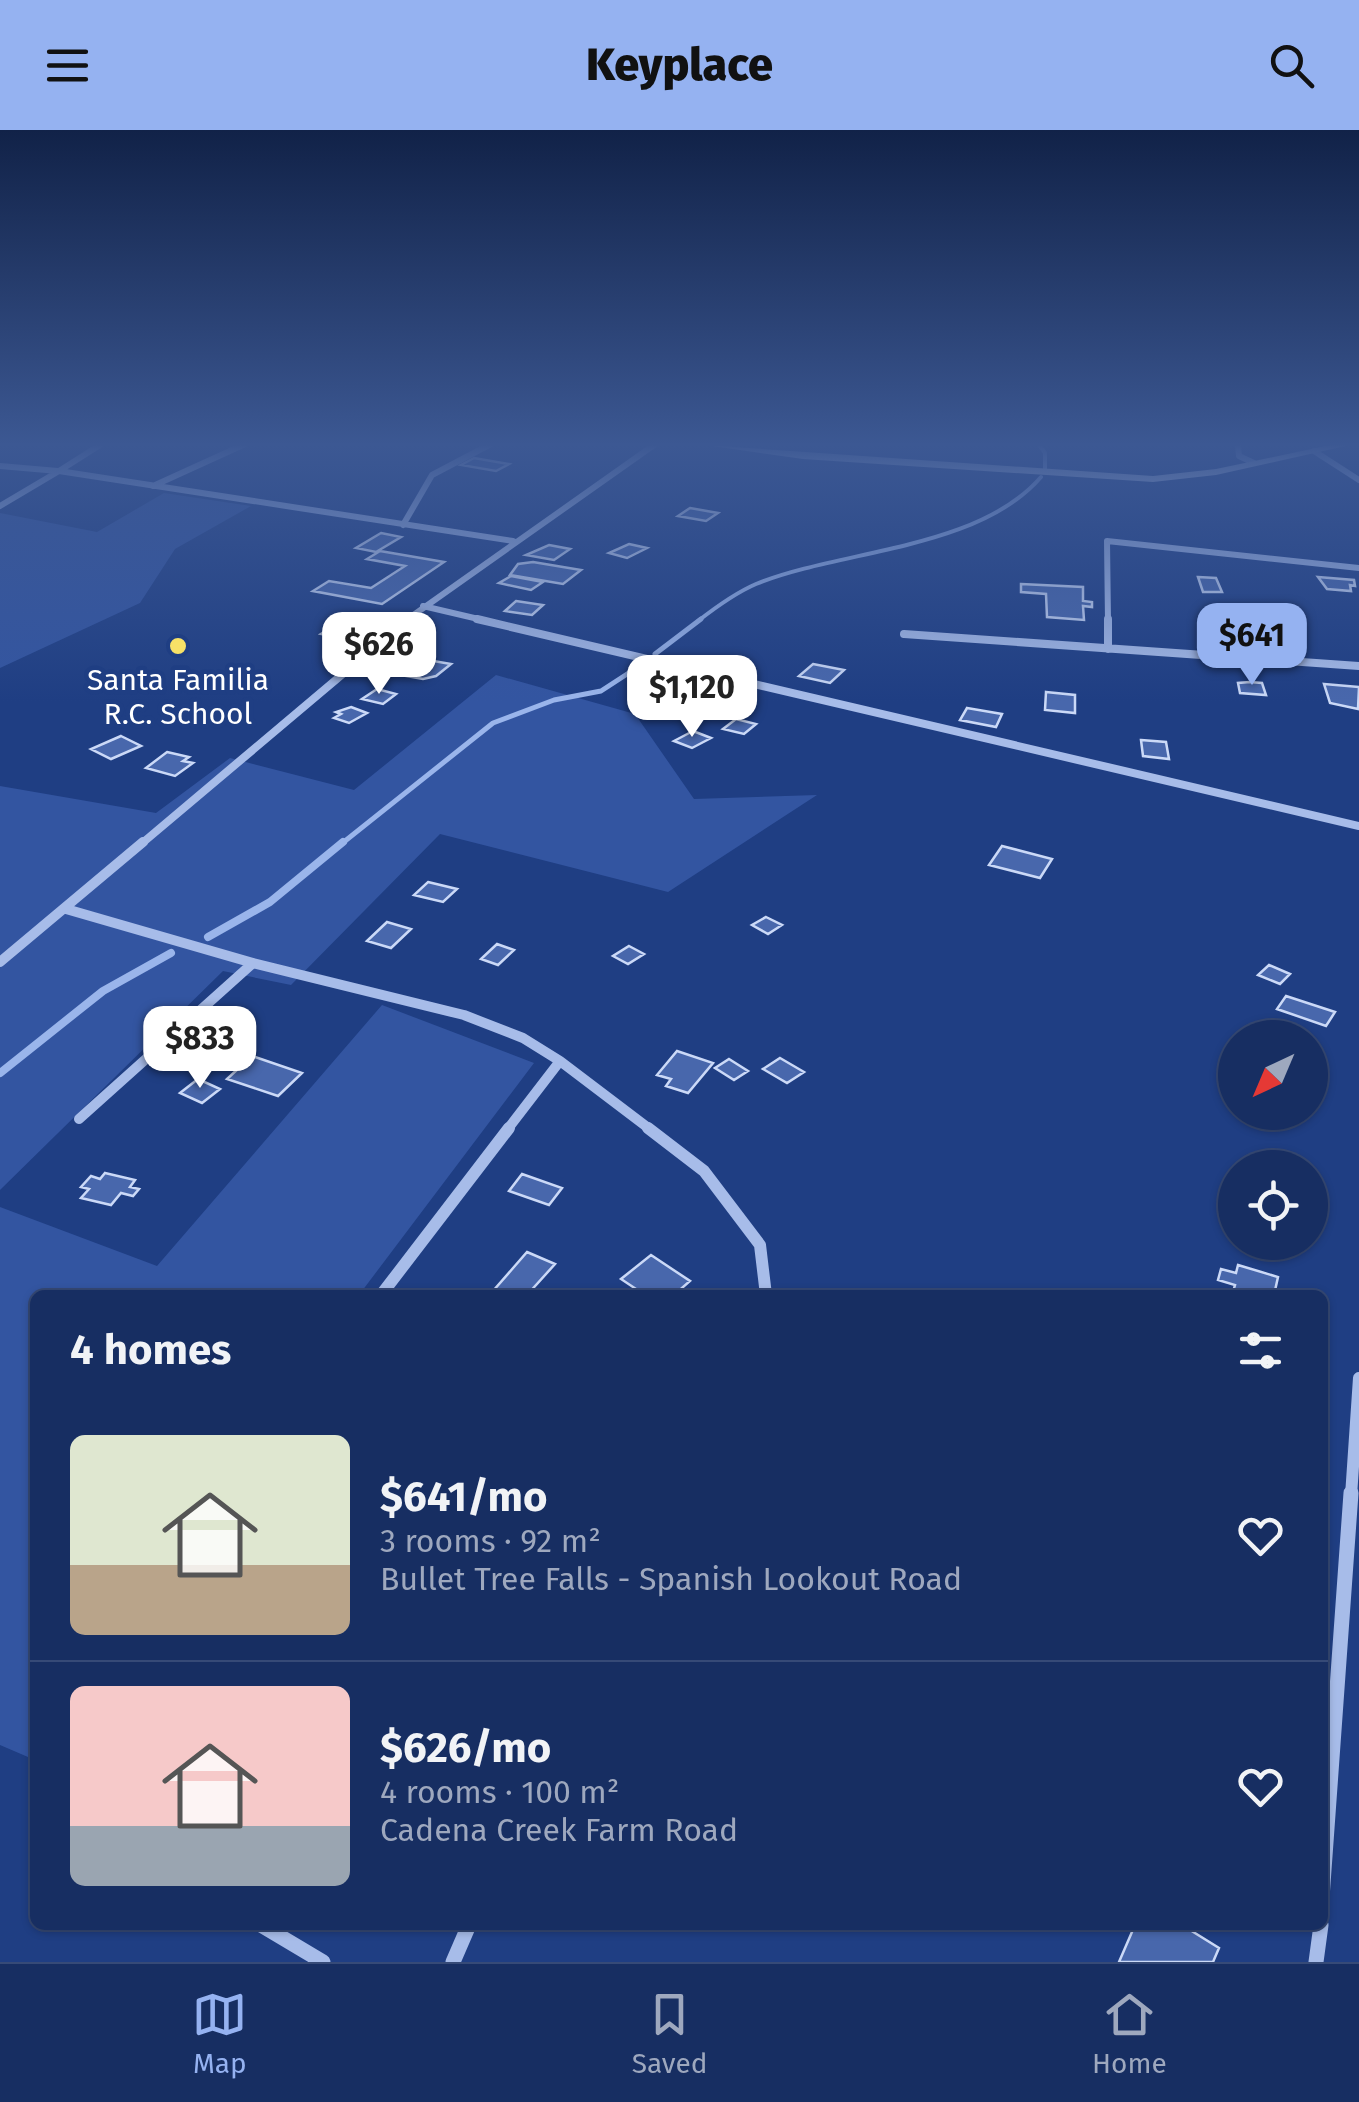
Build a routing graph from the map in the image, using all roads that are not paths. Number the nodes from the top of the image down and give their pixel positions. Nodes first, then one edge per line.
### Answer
1 (436, 530) edge
2 (528, 530) edge
3 (513, 541) junction
4 (1359, 568) edge
5 (423, 606) junction
6 (904, 634) dead end
7 (1108, 649) junction
8 (1359, 666) edge
9 (1359, 826) edge
10 (66, 909) junction
11 (0, 962) edge
12 (253, 963) junction
13 (560, 1061) junction
14 (79, 1119) dead end
15 (385, 1290) edge
16 (765, 1290) edge
17 (1359, 1378) edge
18 (1328, 1814) edge
19 (269, 1930) edge
20 (468, 1930) edge
21 (1319, 1930) edge
22 (323, 1962) edge
23 (452, 1962) edge
24 (1316, 1962) edge

1 - 3 street
2 - 3 street
3 - 5 street
4 - 7 street
5 - 9 street
5 - 10 street
6 - 7 street
7 - 8 street
10 - 11 street
10 - 12 street
12 - 13 street
12 - 14 street
13 - 15 street
13 - 16 street
17 - 18 street
19 - 22 street
20 - 23 street
21 - 24 street

